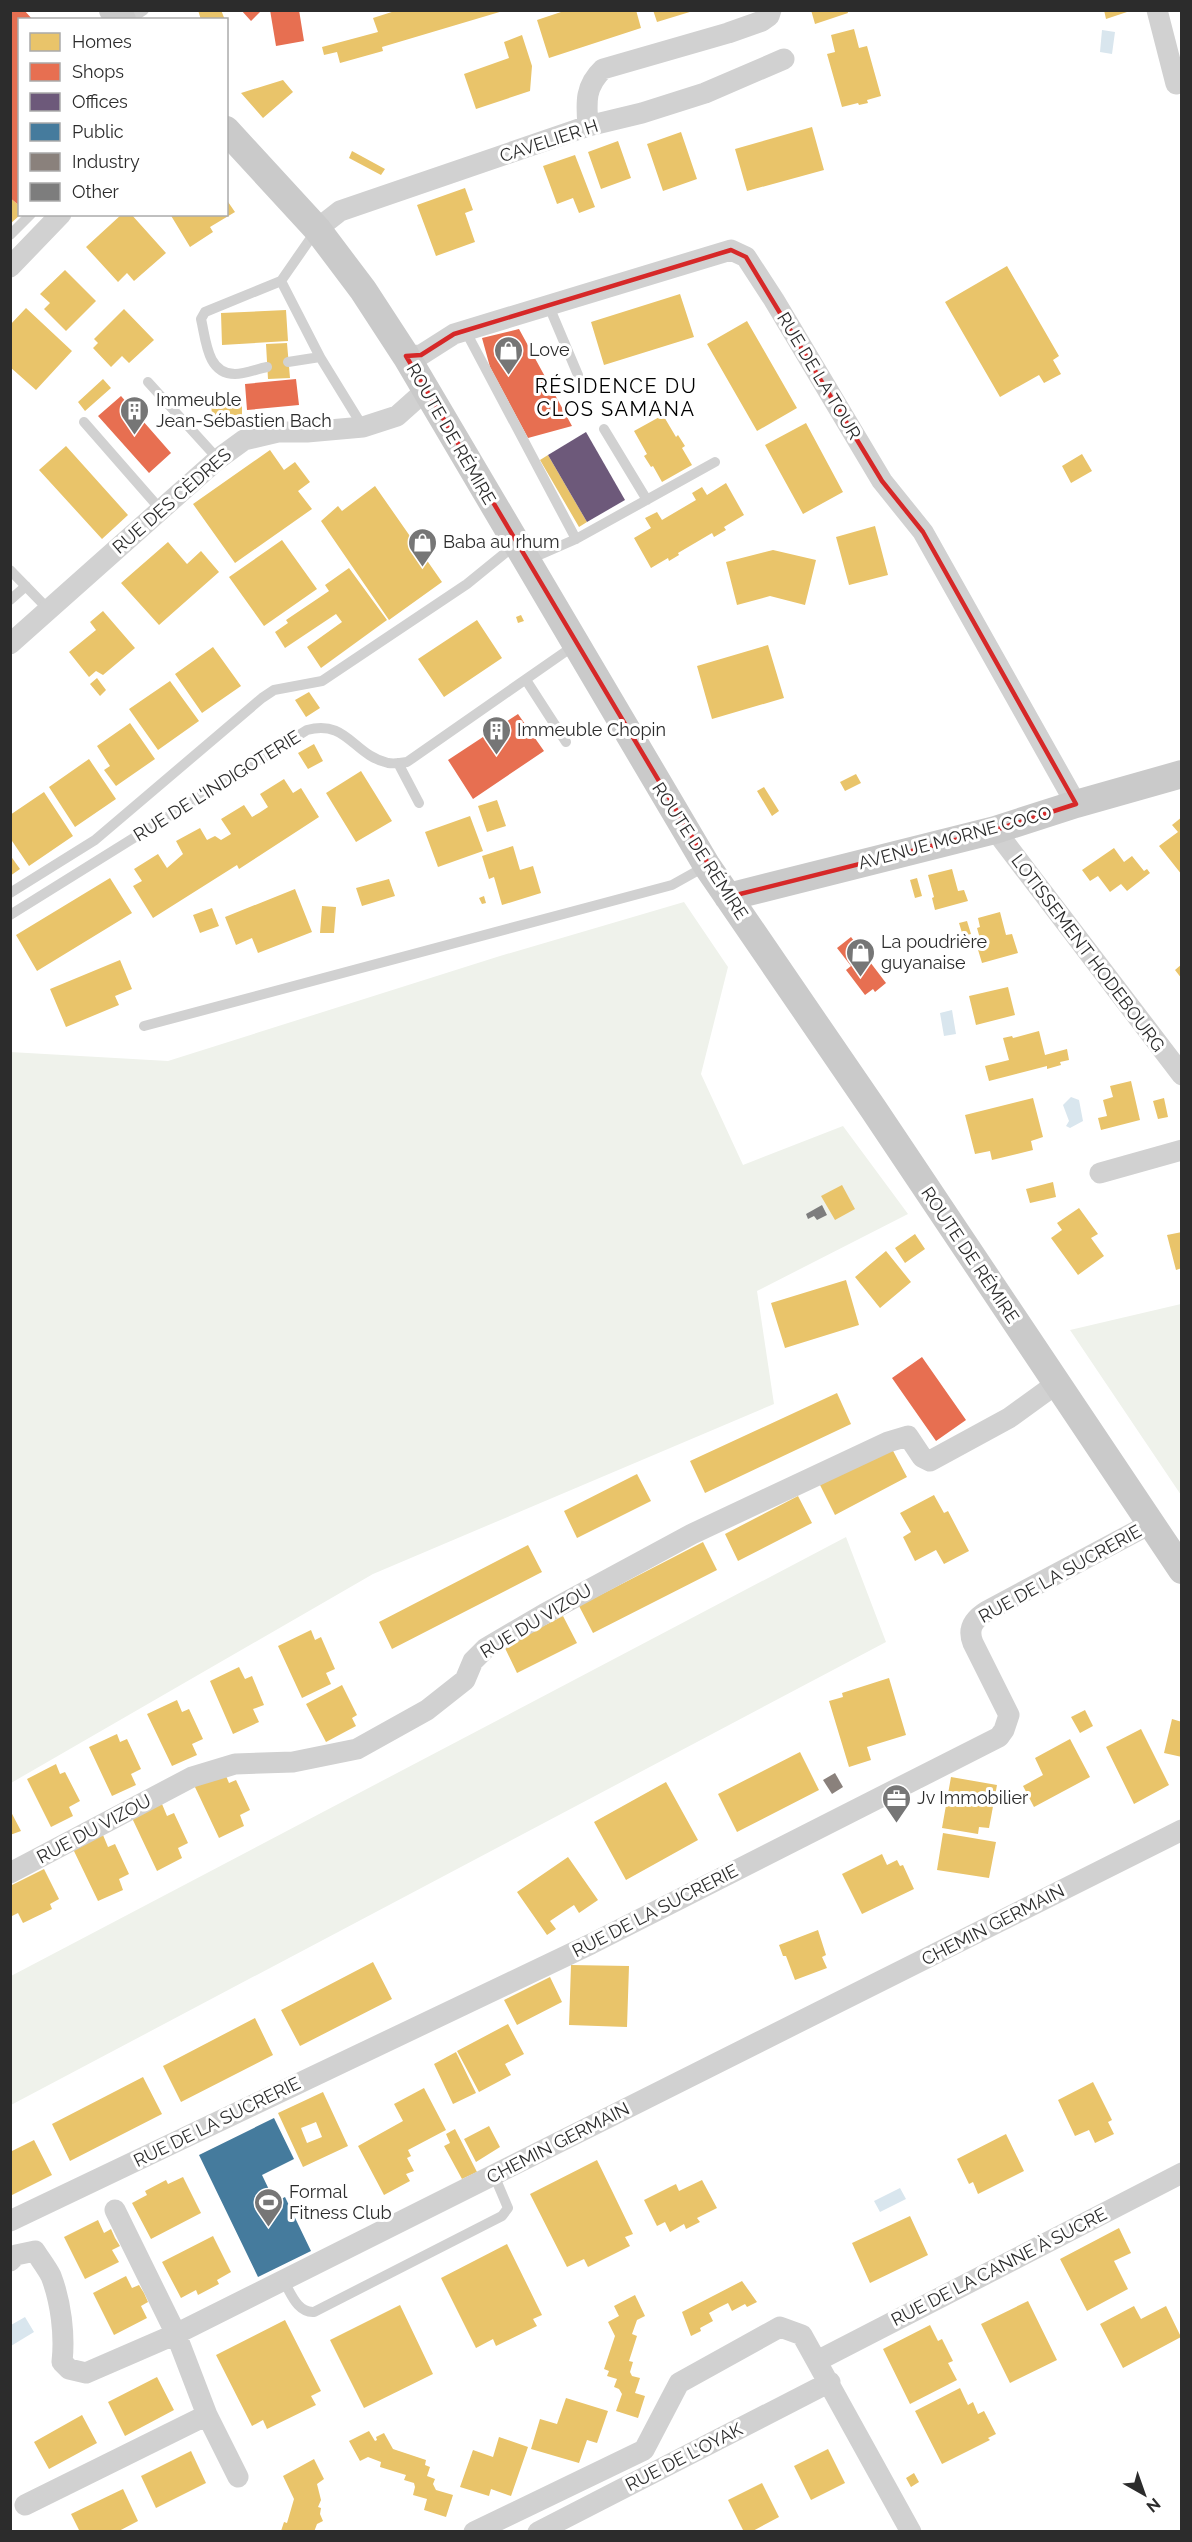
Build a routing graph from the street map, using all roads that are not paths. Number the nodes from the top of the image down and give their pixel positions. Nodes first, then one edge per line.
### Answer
1 (771, 10) edge
2 (1157, 10) edge
3 (784, 59) dead end
4 (1179, 83) edge
5 (588, 126) junction
6 (228, 132) edge
7 (29, 216) edge
8 (59, 216) edge
9 (317, 229) junction
10 (10, 235) edge
11 (10, 267) edge
12 (281, 281) junction
13 (548, 304) junction
14 (465, 330) junction
15 (406, 356) junction
16 (320, 357) junction
17 (288, 362) dead end
18 (267, 367) dead end
19 (578, 375) dead end
20 (148, 382) dead end
21 (425, 391) junction
22 (84, 422) dead end
23 (363, 427) junction
24 (604, 429) dead end
25 (218, 459) junction
26 (716, 462) dead end
27 (647, 500) junction
28 (161, 510) junction
29 (576, 539) junction
30 (520, 553) junction
31 (10, 570) edge
32 (26, 586) junction
33 (10, 600) edge
34 (49, 610) junction
35 (10, 644) edge
36 (575, 645) junction
37 (526, 680) junction
38 (566, 742) dead end
39 (398, 763) junction
40 (1182, 774) edge
41 (419, 803) dead end
42 (1076, 804) junction
43 (995, 830) junction
44 (707, 866) junction
45 (10, 893) edge
46 (728, 897) junction
47 (10, 915) edge
48 (144, 1026) dead end
49 (1182, 1075) edge
50 (1182, 1150) edge
51 (1101, 1173) dead end
52 (1056, 1384) junction
53 (1150, 1524) junction
54 (1182, 1570) edge
55 (1182, 1830) edge
56 (10, 1873) edge
57 (1182, 2173) edge
58 (494, 2175) junction
59 (116, 2210) dead end
60 (10, 2221) edge
61 (10, 2261) edge
62 (283, 2280) junction
63 (176, 2334) junction
64 (818, 2361) junction
65 (830, 2382) junction
66 (207, 2415) junction
67 (238, 2476) dead end
68 (25, 2505) dead end
69 (474, 2532) edge
70 (538, 2532) edge
71 (911, 2532) edge

1 - 5 street
2 - 4 street
3 - 5 street, CAVELIER H
5 - 9 street, CAVELIER H
6 - 9 main road, ROUTE DE RÉMIRE
7 - 10 lane
8 - 11 street
9 - 12 lane
9 - 15 main road, ROUTE DE RÉMIRE
12 - 16 lane
12 - 18 lane
13 - 14 street, RUE DE LA TOUR
13 - 19 lane
13 - 42 street, RUE DE LA TOUR
14 - 15 street, RUE DE LA TOUR
14 - 29 lane
15 - 21 main road, ROUTE DE RÉMIRE
16 - 17 lane
16 - 23 lane
20 - 25 lane
21 - 23 street, RUE DES CÈDRES
21 - 30 main road, ROUTE DE RÉMIRE
22 - 28 lane
23 - 25 street, RUE DES CÈDRES
24 - 27 lane
25 - 28 street, RUE DES CÈDRES
26 - 27 lane
27 - 29 lane
28 - 34 street, RUE DES CÈDRES
29 - 30 lane
30 - 36 main road, ROUTE DE RÉMIRE
30 - 45 lane
31 - 32 lane
32 - 33 lane
32 - 34 lane
34 - 35 street, RUE DES CÈDRES
36 - 37 lane
36 - 44 main road, ROUTE DE RÉMIRE
37 - 38 lane
37 - 39 lane
39 - 41 lane
39 - 47 lane, RUE DE L'INDIGOTERIE
40 - 42 main road, AVENUE MORNE COCO
42 - 43 main road, AVENUE MORNE COCO
43 - 46 main road, AVENUE MORNE COCO
43 - 49 street, LOTISSEMENT HODEBOURG
44 - 46 main road, ROUTE DE RÉMIRE
44 - 48 lane
46 - 52 main road, ROUTE DE RÉMIRE
50 - 51 street
52 - 53 main road, ROUTE DE RÉMIRE
52 - 56 street, RUE DU VIZOU
53 - 54 main road, ROUTE DE RÉMIRE
53 - 60 street, RUE DE LA SUCRERIE
55 - 58 street, CHEMIN GERMAIN
57 - 64 street, RUE DE LA CANNE À SUCRE
58 - 62 street, CHEMIN GERMAIN
58 - 62 lane
59 - 63 street
61 - 63 street, CHEMIN GERMAIN
62 - 63 street, CHEMIN GERMAIN
63 - 66 street
64 - 65 street
64 - 69 street
65 - 70 street, RUE DE L'OYAK
65 - 71 street
66 - 67 street
66 - 68 street

